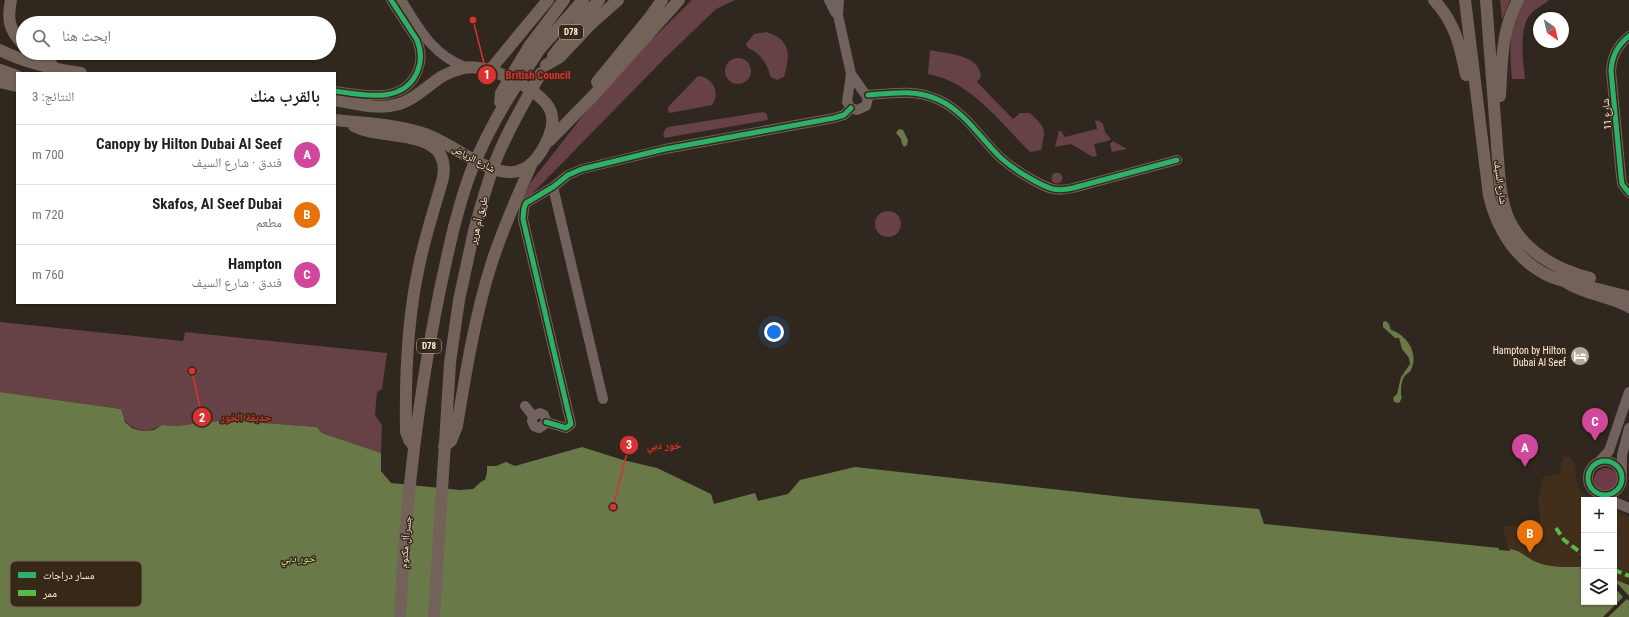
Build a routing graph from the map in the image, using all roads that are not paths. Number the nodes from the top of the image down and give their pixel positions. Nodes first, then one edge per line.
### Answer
1 (10, 0) edge
2 (390, 0) edge
3 (401, 0) edge
4 (534, 0) edge
5 (548, 0) edge
6 (564, 0) edge
7 (583, 0) edge
8 (599, 0) edge
9 (618, 0) edge
10 (662, 0) edge
11 (679, 0) edge
12 (829, 0) edge
13 (839, 0) edge
14 (1434, 0) edge
15 (1465, 0) edge
16 (1486, 0) edge
17 (1518, 0) edge
18 (536, 15) junction
19 (838, 15) junction
20 (16, 35) edge
21 (1629, 36) edge
22 (535, 48) junction
23 (0, 50) edge
24 (16, 56) edge
25 (26, 60) edge
26 (46, 60) edge
27 (465, 68) junction
28 (544, 69) junction
29 (0, 70) edge
30 (62, 70) junction
31 (490, 70) junction
32 (75, 72) edge
33 (851, 74) junction
34 (16, 76) edge
35 (0, 82) edge
36 (16, 86) edge
37 (336, 91) edge
38 (868, 95) junction
39 (594, 96) junction
40 (336, 100) edge
41 (851, 108) junction
42 (1478, 117) junction
43 (341, 120) edge
44 (1497, 136) junction
45 (546, 143) junction
46 (1176, 160) dead end
47 (531, 165) junction
48 (553, 187) junction
49 (1629, 193) edge
50 (1562, 281) junction
51 (1629, 289) edge
52 (1629, 297) edge
53 (1629, 308) edge
54 (1629, 392) edge
55 (604, 399) dead end
56 (525, 406) dead end
57 (1629, 428) edge
58 (413, 445) junction
59 (444, 446) junction
60 (1598, 463) junction
61 (411, 467) joint
62 (1622, 475) junction
63 (1629, 491) edge
64 (1601, 495) junction
65 (1605, 497) edge
66 (1617, 503) edge
67 (1629, 508) edge
68 (400, 617) edge
69 (434, 617) edge

1 - 20 main road
2 - 37 street
3 - 27 street
4 - 18 main road
5 - 18 main road
6 - 22 main road
7 - 22 main road, D78
8 - 28 main road, طريق أم هرير / D78
9 - 28 main road
10 - 39 main road
11 - 39 main road
12 - 19 street
13 - 19 street
14 - 42 main road
15 - 42 main road, شارع السيف
16 - 44 main road, شارع السيف
17 - 44 main road
18 - 31 main road
19 - 33 street
21 - 49 street, شارع 11
22 - 58 main road, طريق أم هرير / D78, bridge
23 - 24 main road
25 - 30 main road
26 - 30 main road
27 - 31 main road
27 - 40 main road
28 - 59 main road, طريق أم هرير / D78, bridge
29 - 34 main road
30 - 32 main road
31 - 45 main road
33 - 38 street
33 - 41 street
35 - 36 main road
38 - 41 street
38 - 46 street
39 - 45 main road
41 - 48 street
42 - 50 main road, شارع السيف
43 - 47 main road, شارع الرياض
43 - 58 main road
44 - 51 main road, شارع السيف
45 - 47 main road
47 - 59 main road
48 - 55 street
48 - 56 street
50 - 52 main road, شارع السيف
50 - 53 street, شارع السيف
54 - 60 street
57 - 62 street
58 - 61 main road, طريق أم هرير / D78
59 - 69 main road, طريق أم هرير / D78
60 - 62 street
60 - 64 street
61 - 68 main road, جسر آل مكتوم / D78
62 - 63 street
62 - 64 street
64 - 65 street
66 - 67 street

